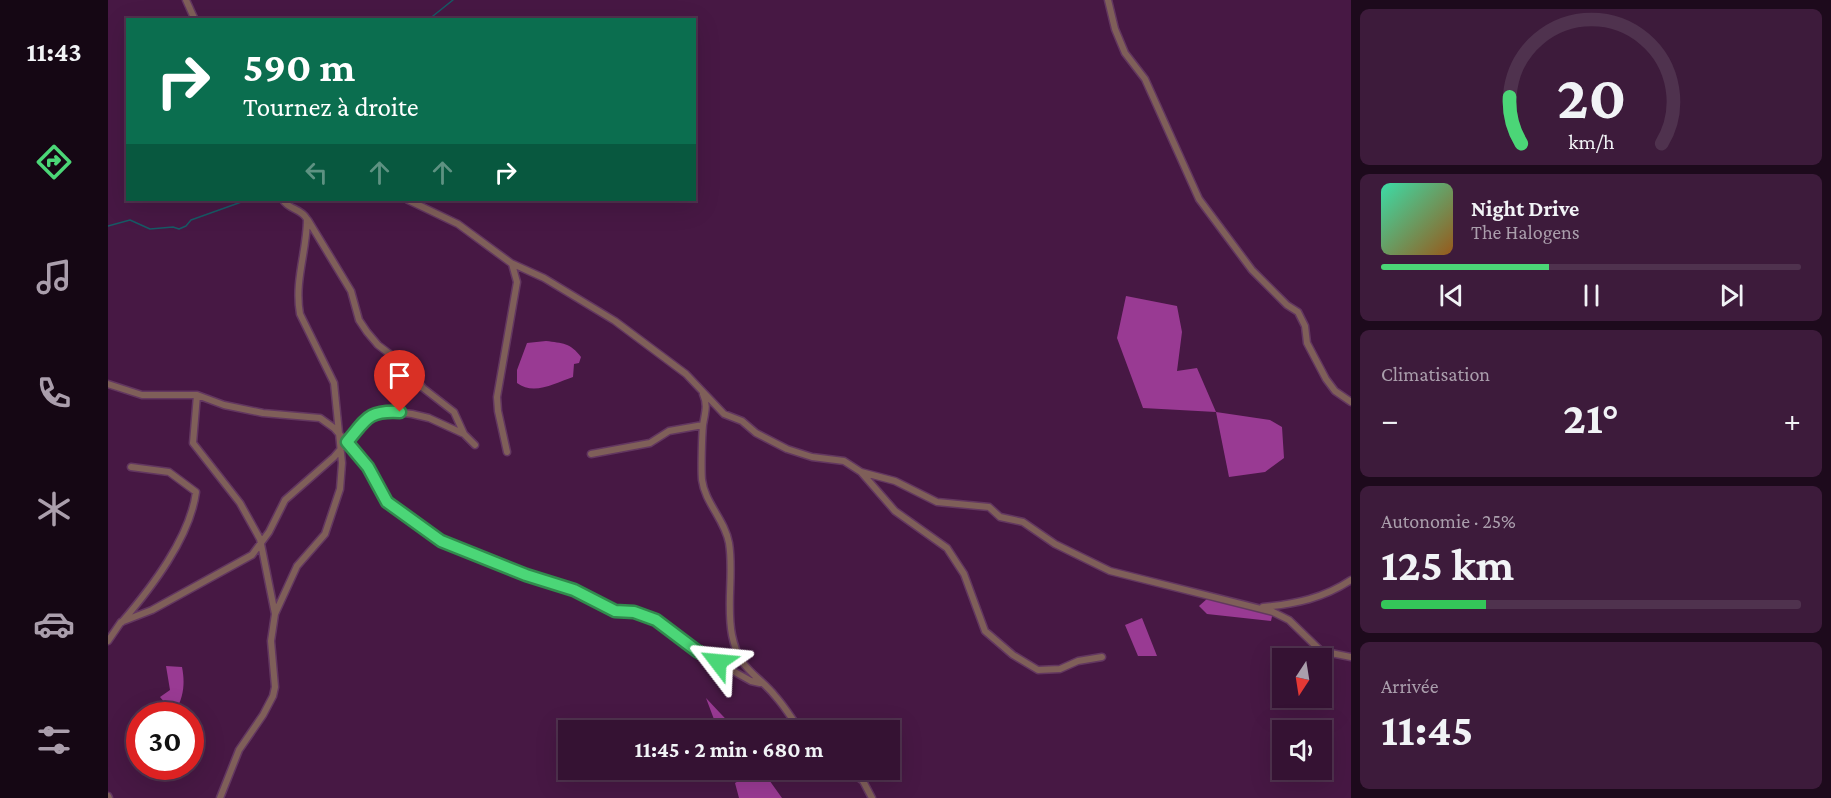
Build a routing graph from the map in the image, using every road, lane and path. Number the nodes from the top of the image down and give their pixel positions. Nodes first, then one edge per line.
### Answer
1 (186, 0) edge
2 (1108, 0) edge
3 (194, 18) edge
4 (284, 201) edge
5 (410, 201) edge
6 (307, 219) junction
7 (511, 263) junction
8 (108, 384) edge
9 (700, 389) junction
10 (197, 395) junction
11 (1351, 402) edge
12 (703, 426) junction
13 (339, 434) junction
14 (464, 434) junction
15 (347, 442) junction
16 (475, 446) dead end
17 (340, 450) junction
18 (507, 452) dead end
19 (591, 454) dead end
20 (131, 466) dead end
21 (861, 472) junction
22 (262, 543) junction
23 (1351, 580) edge
24 (1256, 607) junction
25 (275, 614) junction
26 (121, 622) junction
27 (108, 641) edge
28 (1102, 657) dead end
29 (1351, 657) edge
30 (760, 683) junction
31 (793, 720) edge
32 (862, 780) edge
33 (220, 798) edge
34 (872, 798) edge

1 - 3 street
2 - 11 street
4 - 6 street
5 - 7 street
6 - 13 street
6 - 14 street
7 - 9 street
7 - 18 street
8 - 10 street
9 - 12 street
9 - 21 street
10 - 13 street
10 - 22 street
12 - 19 street
12 - 30 street
13 - 15 street
13 - 17 street
14 - 15 street
14 - 16 street
15 - 17 street
15 - 30 street
17 - 22 street
17 - 25 street
20 - 26 street
21 - 24 street
21 - 28 street
22 - 25 street
22 - 26 street
23 - 24 street
24 - 29 street
25 - 33 street
26 - 27 street
30 - 31 street
32 - 34 street

